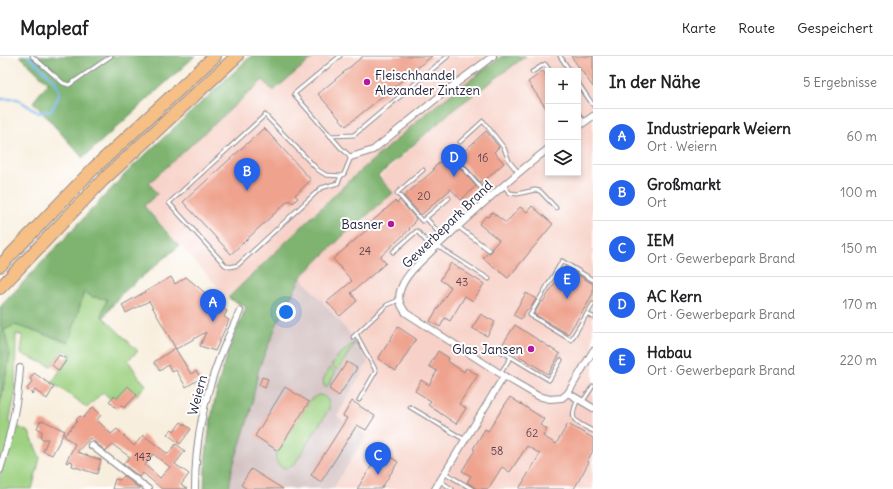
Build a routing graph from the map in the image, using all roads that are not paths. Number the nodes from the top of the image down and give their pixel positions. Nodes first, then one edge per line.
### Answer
1 (32, 56) edge
2 (112, 56) edge
3 (215, 56) edge
4 (237, 56) edge
5 (340, 56) edge
6 (448, 56) edge
7 (493, 56) edge
8 (560, 56) edge
9 (548, 68) edge
10 (568, 68) edge
11 (532, 72) dead end
12 (581, 87) edge
13 (593, 97) edge
14 (590, 100) junction
15 (593, 105) edge
16 (593, 116) edge
17 (581, 117) edge
18 (584, 122) junction
19 (581, 124) edge
20 (330, 136) junction
21 (460, 142) dead end
22 (545, 151) edge
23 (450, 152) dead end
24 (351, 157) junction
25 (422, 170) dead end
26 (518, 172) junction
27 (341, 176) junction
28 (503, 185) junction
29 (489, 197) junction
30 (449, 198) dead end
31 (556, 208) dead end
32 (426, 218) junction
33 (457, 226) junction
34 (444, 239) junction
35 (435, 248) junction
36 (489, 250) dead end
37 (393, 252) dead end
38 (0, 266) edge
39 (489, 279) dead end
40 (593, 280) edge
41 (0, 288) edge
42 (399, 300) junction
43 (593, 304) edge
44 (240, 311) dead end
45 (587, 314) junction
46 (593, 317) edge
47 (356, 334) junction
48 (353, 337) dead end
49 (497, 349) dead end
50 (593, 351) edge
51 (511, 357) junction
52 (561, 360) dead end
53 (20, 368) dead end
54 (502, 375) junction
55 (593, 386) edge
56 (568, 393) junction
57 (359, 400) dead end
58 (581, 400) junction
59 (410, 407) dead end
60 (593, 408) edge
61 (593, 431) edge
62 (465, 440) junction
63 (91, 445) dead end
64 (0, 470) edge
65 (445, 473) junction
66 (440, 481) junction
67 (148, 489) edge
68 (195, 489) edge
69 (435, 489) edge
70 (452, 489) edge
71 (472, 489) edge

1 - 2 lane
3 - 38 highway
4 - 41 highway
5 - 20 lane
6 - 20 lane
7 - 24 street
8 - 10 lane
9 - 11 lane
12 - 14 lane
13 - 14 lane
14 - 15 lane
16 - 18 street
17 - 18 lane
18 - 19 street
20 - 24 lane
21 - 26 lane
22 - 26 street, Gewerbepark Brand
23 - 29 lane
24 - 27 lane
25 - 32 lane
26 - 28 street, Gewerbepark Brand
27 - 27 lane
28 - 29 street, Gewerbepark Brand
28 - 31 lane
29 - 33 street, Gewerbepark Brand
30 - 32 lane
32 - 34 lane
33 - 34 street, Gewerbepark Brand
33 - 36 lane
34 - 35 street, Gewerbepark Brand
35 - 37 lane
35 - 39 lane
35 - 42 street, Gewerbepark Brand
40 - 45 lane
42 - 47 lane
42 - 54 street
43 - 45 lane
44 - 68 street, Weiern
45 - 46 lane
47 - 48 lane
47 - 57 lane
49 - 51 lane
50 - 56 street
51 - 52 lane
51 - 54 lane
53 - 64 street
54 - 56 street
54 - 62 street
55 - 58 lane
56 - 58 street
58 - 60 street
58 - 61 lane
59 - 62 lane
62 - 65 street
63 - 67 street
65 - 66 street
65 - 71 lane
66 - 69 street
66 - 70 lane

